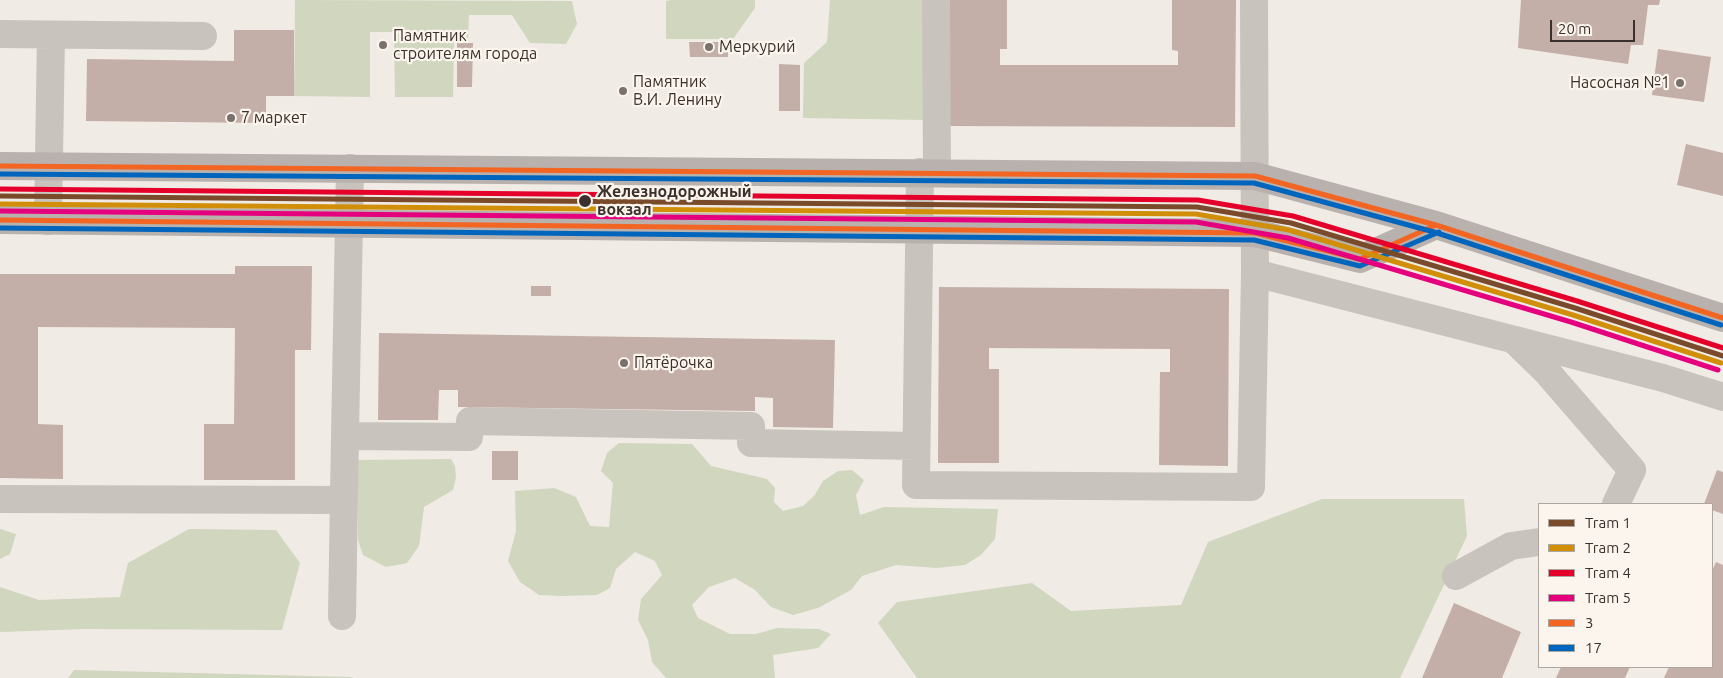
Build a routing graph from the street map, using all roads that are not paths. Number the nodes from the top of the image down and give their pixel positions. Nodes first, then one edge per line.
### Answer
1 (936, 0) edge
2 (1254, 0) edge
3 (0, 34) edge
4 (50, 35) junction
5 (203, 36) dead end
6 (0, 166) edge
7 (49, 166) junction
8 (350, 168) junction
9 (929, 172) junction
10 (1255, 176) junction
11 (0, 220) edge
12 (48, 221) junction
13 (349, 223) junction
14 (1436, 225) junction
15 (919, 229) junction
16 (1254, 233) junction
17 (1255, 273) junction
18 (1723, 318) edge
19 (1513, 339) junction
20 (1723, 397) edge
21 (345, 436) junction
22 (916, 446) junction
23 (0, 499) edge
24 (344, 500) junction
25 (1616, 503) edge
26 (1538, 542) edge
27 (1456, 576) dead end
28 (342, 616) dead end

1 - 9 street
2 - 10 street
3 - 4 street
4 - 5 street
4 - 7 street
6 - 7 main road
7 - 8 main road
7 - 12 street
8 - 9 main road
8 - 13 street
9 - 10 main road
9 - 15 street
10 - 14 main road
10 - 16 street
11 - 12 main road
12 - 13 main road
13 - 15 main road
13 - 21 street
14 - 16 main road
14 - 18 main road
15 - 16 main road
15 - 22 street
16 - 17 street
17 - 19 street
17 - 22 street
19 - 20 street
19 - 25 street
21 - 22 street
21 - 24 street
23 - 24 street
24 - 28 street
26 - 27 street

